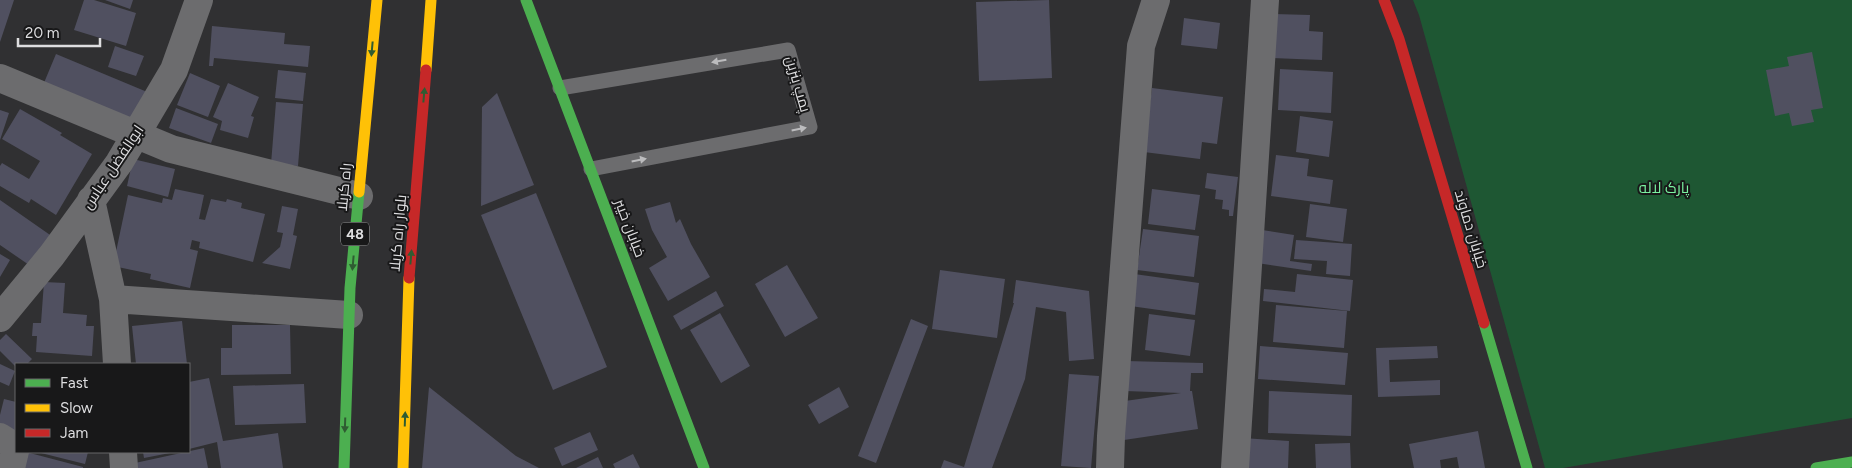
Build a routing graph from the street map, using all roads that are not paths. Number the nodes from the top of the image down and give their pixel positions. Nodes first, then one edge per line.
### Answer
1 (199, 0) edge
2 (377, 0) edge
3 (432, 0) edge
4 (526, 0) edge
5 (1156, 0) edge
6 (1265, 0) edge
7 (1384, 0) edge
8 (0, 78) edge
9 (560, 88) junction
10 (135, 134) junction
11 (591, 169) junction
12 (359, 196) junction
13 (91, 200) junction
14 (113, 299) junction
15 (349, 315) junction
16 (0, 318) edge
17 (117, 363) edge
18 (0, 437) edge
19 (15, 446) edge
20 (15, 450) edge
21 (123, 453) edge
22 (1852, 462) edge
23 (10, 468) edge
24 (124, 468) edge
25 (344, 468) edge
26 (403, 468) edge
27 (704, 468) edge
28 (1110, 468) edge
29 (1235, 468) edge
30 (1527, 468) edge
31 (1816, 468) edge

1 - 10 street, ابوالفضل عباس
2 -> 12 main road, راه کربلا / 48
26 -> 3 main road, بلوار راه کربلا
4 - 9 main road, خیابان خیبر
5 - 28 street
6 - 29 street
7 - 30 main road, خیابان دماوند
8 - 10 street
9 - 11 main road, خیابان خیبر
11 -> 9 lane, پمپ بنزین
10 - 12 street
10 - 13 street, ابوالفضل عباس
11 - 27 main road, خیابان خیبر
12 -> 15 main road, راه کربلا / 48
13 - 14 street
13 - 16 street, ابوالفضل عباس
14 - 15 street
14 - 17 street
15 -> 25 main road, راه کربلا / 48
18 - 19 street
20 - 23 street
21 - 24 street
22 - 31 main road

